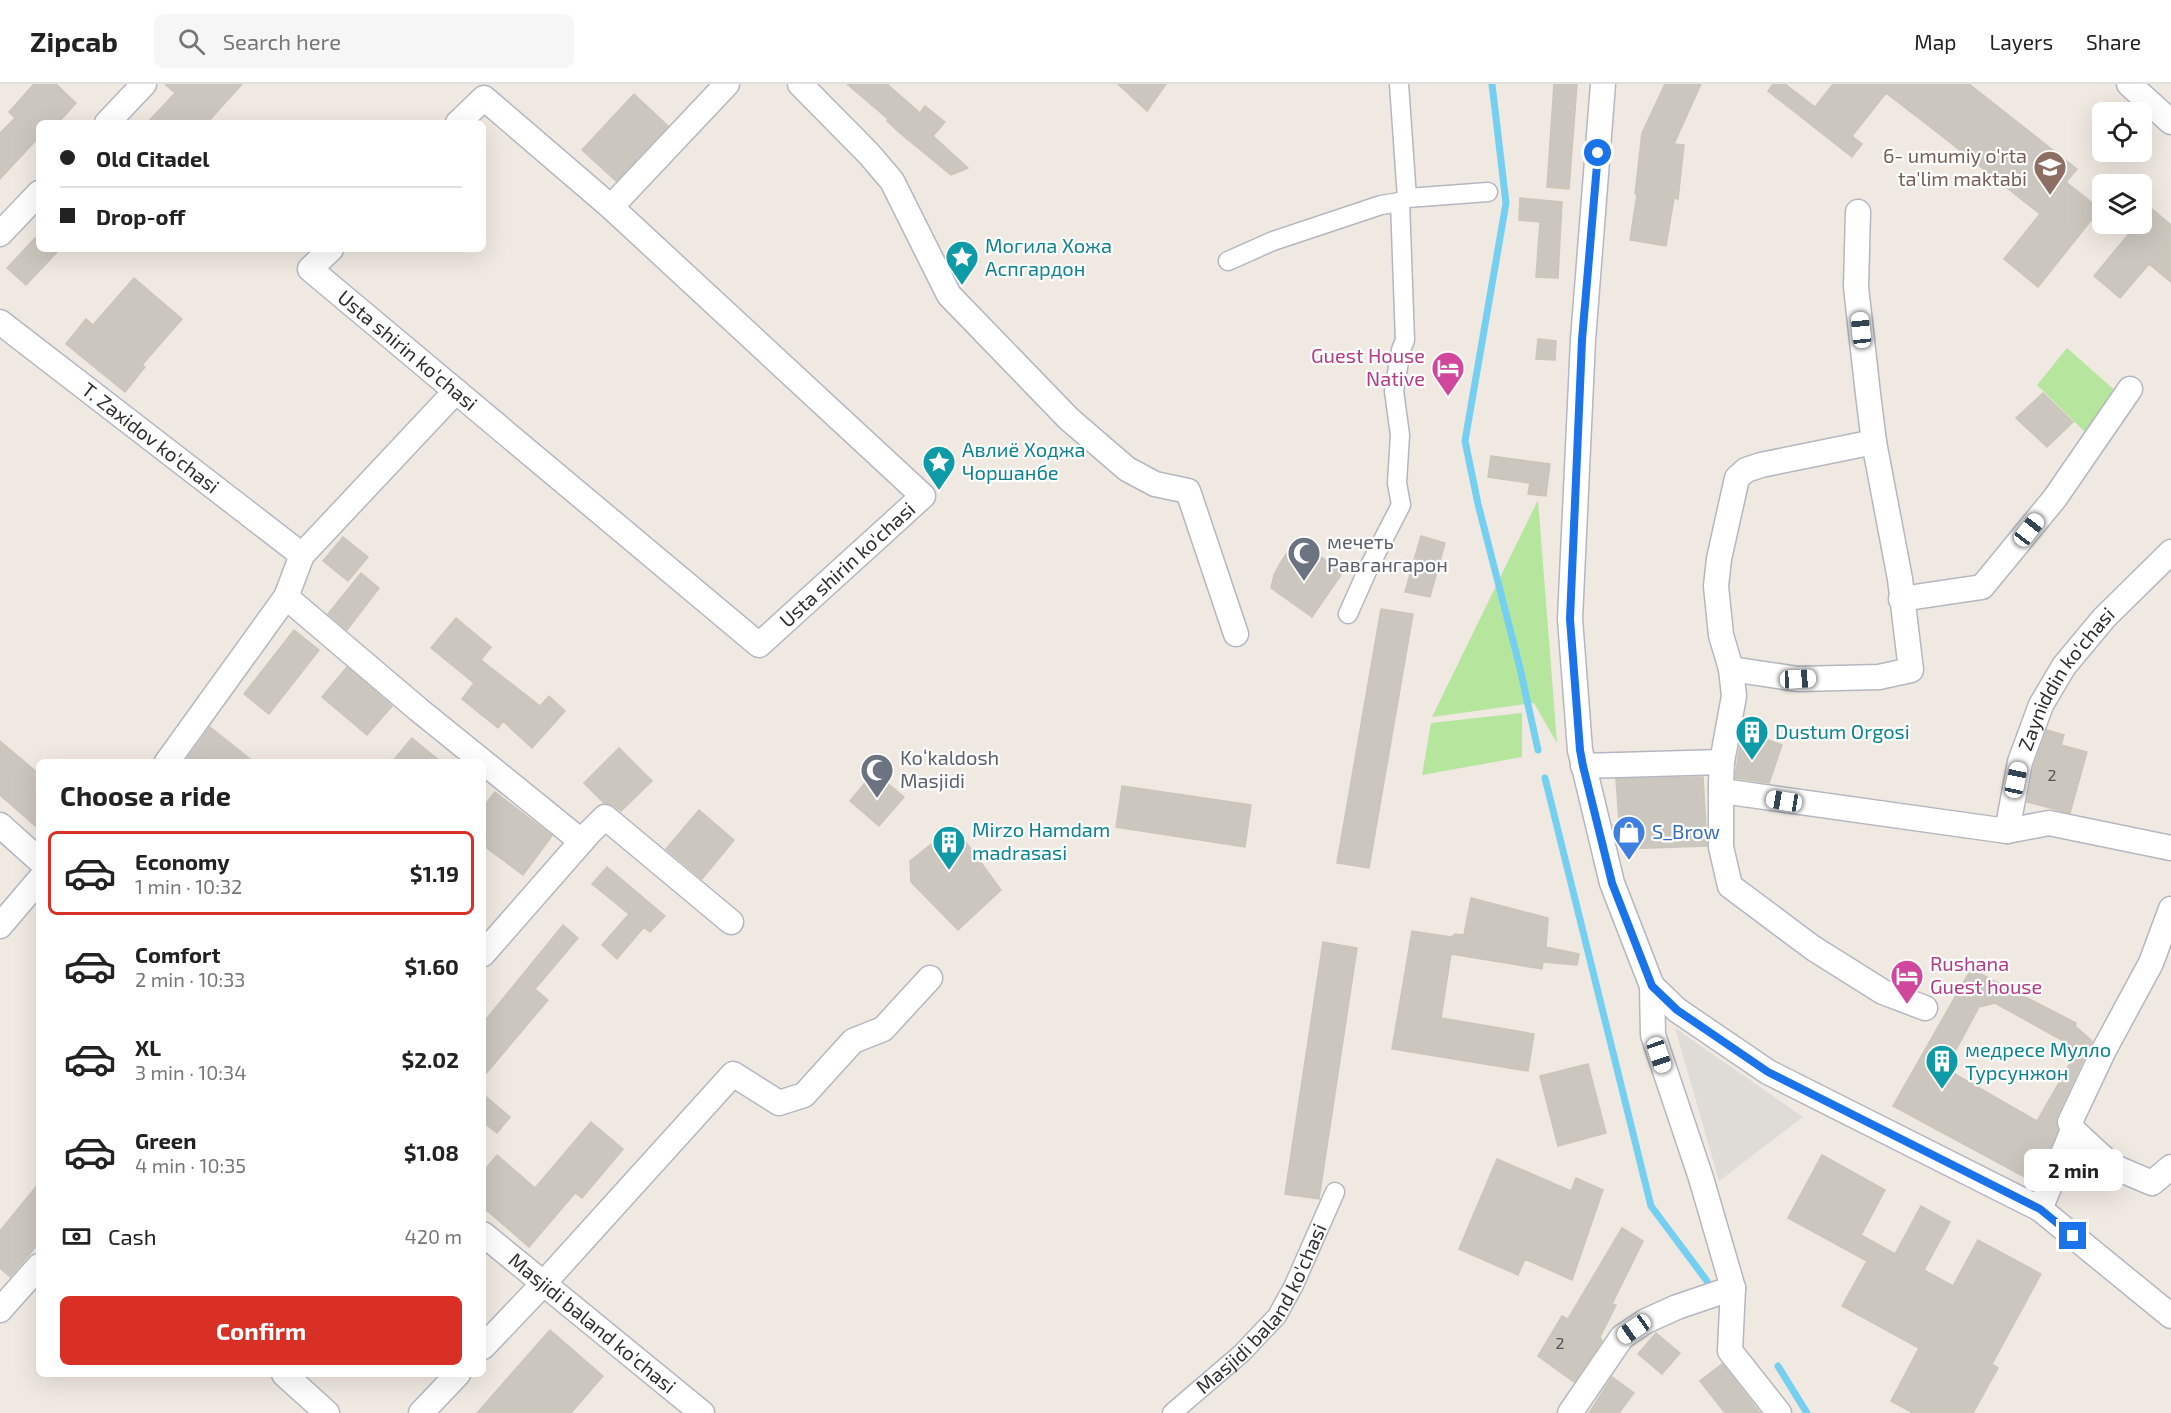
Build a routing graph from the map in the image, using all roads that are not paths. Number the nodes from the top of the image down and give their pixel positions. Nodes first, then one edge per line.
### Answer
1 (144, 84) edge
2 (727, 84) edge
3 (800, 84) edge
4 (1399, 84) edge
5 (1603, 84) edge
6 (2129, 84) edge
7 (110, 120) edge
8 (461, 120) edge
9 (2171, 122) edge
10 (1488, 192) dead end
11 (36, 196) edge
12 (1404, 200) junction
13 (611, 207) junction
14 (1858, 212) dead end
15 (0, 234) edge
16 (328, 252) edge
17 (1228, 261) dead end
18 (1, 325) edge
19 (2130, 389) dead end
20 (456, 391) junction
21 (1875, 442) junction
22 (2171, 552) edge
23 (302, 555) junction
24 (286, 597) junction
25 (1901, 599) junction
26 (1348, 615) dead end
27 (1236, 634) dead end
28 (1731, 669) junction
29 (169, 759) edge
30 (480, 759) edge
31 (1722, 762) junction
32 (486, 764) edge
33 (1583, 766) junction
34 (1722, 791) junction
35 (0, 825) edge
36 (2007, 831) junction
37 (581, 841) junction
38 (2171, 848) edge
39 (36, 857) edge
40 (36, 884) edge
41 (2171, 909) edge
42 (730, 922) dead end
43 (0, 926) edge
44 (486, 951) edge
45 (930, 978) dead end
46 (1652, 986) junction
47 (1925, 1008) dead end
48 (2073, 1130) junction
49 (2171, 1167) edge
50 (1335, 1192) dead end
51 (2040, 1209) junction
52 (486, 1236) edge
53 (36, 1269) edge
54 (543, 1284) junction
55 (1734, 1288) junction
56 (0, 1310) edge
57 (2171, 1316) edge
58 (486, 1344) edge
59 (287, 1377) edge
60 (455, 1377) edge
61 (327, 1413) edge
62 (421, 1413) edge
63 (702, 1413) edge
64 (1172, 1413) edge
65 (1570, 1413) edge
66 (1779, 1413) edge

1 - 7 street
2 - 13 street
3 - 27 street
4 - 12 street
5 - 33 street
6 - 9 street
8 - 13 street, Usta shirin ko'chasi
10 - 12 street
11 - 15 street
12 - 17 street
12 - 26 street
13 - 20 street, Usta shirin ko'chasi
14 - 21 street
16 - 20 street, Usta shirin ko'chasi
18 - 23 street, T. Zaxidov ko'chasi
19 - 25 street
20 - 23 street
21 - 25 street
21 - 28 street
22 - 36 street, Zayniddin ko'chasi
23 - 24 street
24 - 29 street
24 - 30 street
25 - 28 street
28 - 31 street
31 - 33 street
31 - 34 street
32 - 37 street
33 - 46 street
34 - 36 street
34 - 47 street
35 - 39 street
36 - 38 street
37 - 42 street
37 - 44 street
40 - 43 street
41 - 48 street
45 - 54 street
46 - 51 street
46 - 55 street
48 - 49 street
48 - 51 street
50 - 64 street, Masjidi baland ko'chasi
51 - 57 street
52 - 54 street, Masjidi baland ko'chasi
53 - 56 street
54 - 58 street
54 - 63 street, Masjidi baland ko'chasi
55 - 65 street
55 - 66 street
59 - 61 street
60 - 62 street

